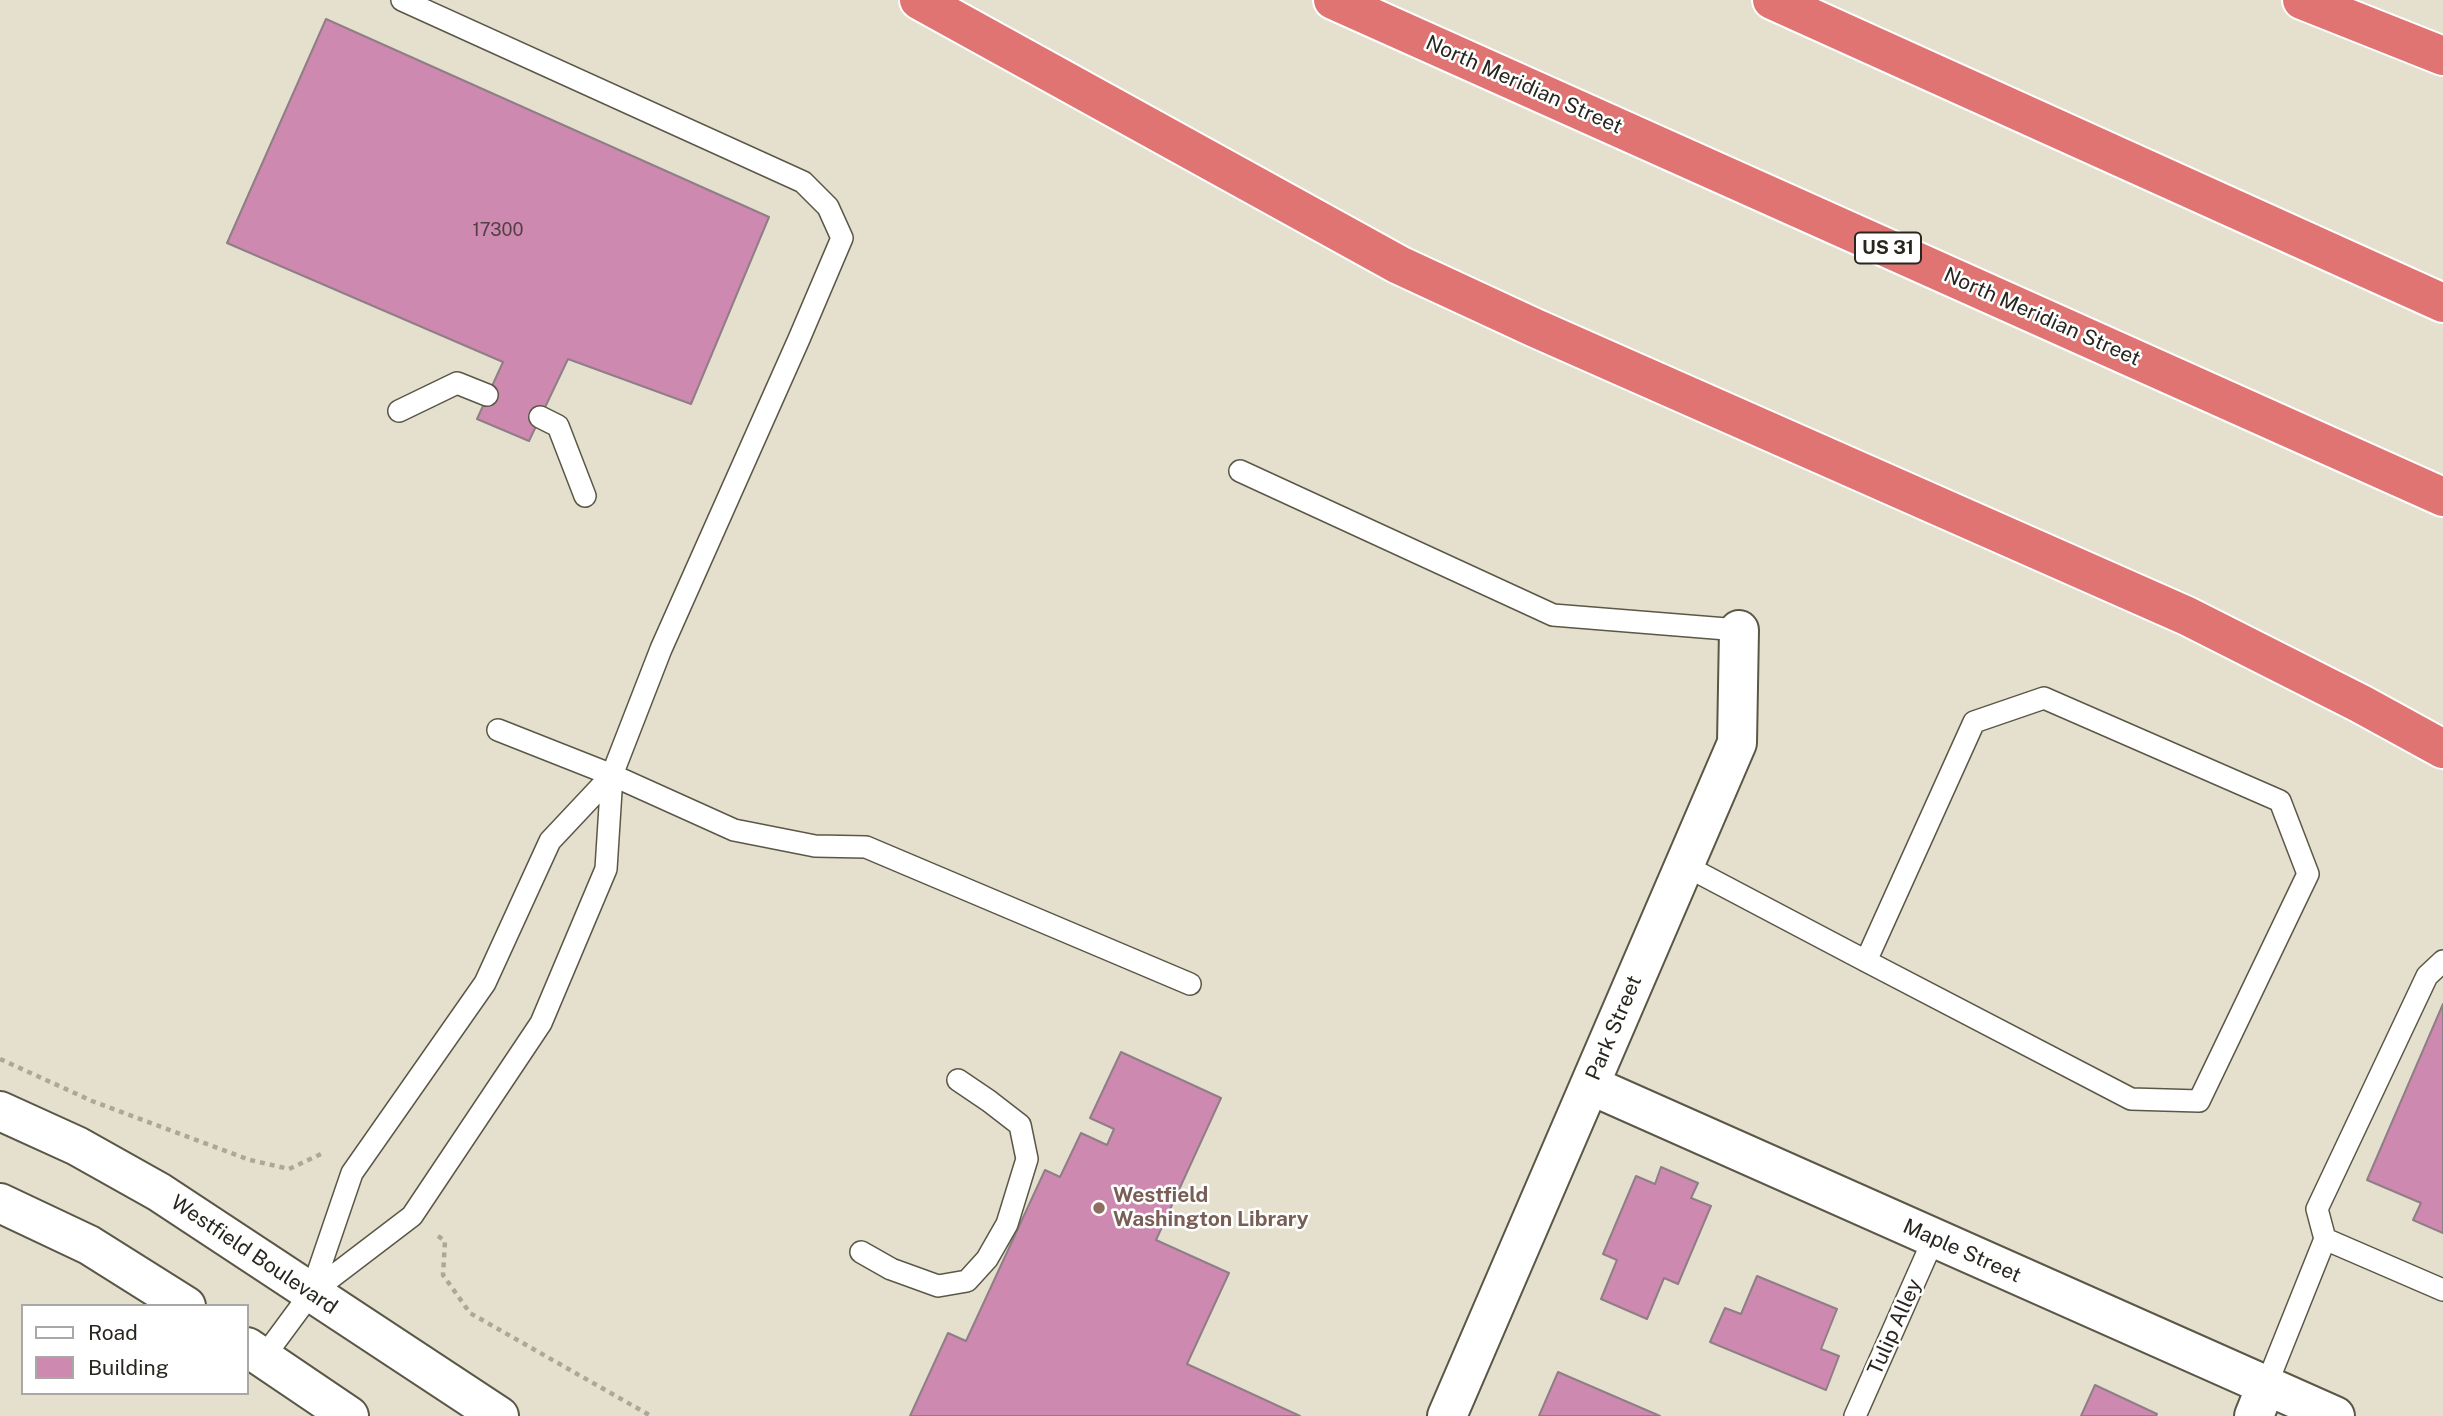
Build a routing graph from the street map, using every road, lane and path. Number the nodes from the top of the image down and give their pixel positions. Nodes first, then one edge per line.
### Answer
1 (402, 0) edge
2 (919, 0) edge
3 (1333, 0) edge
4 (1772, 0) edge
5 (2302, 0) edge
6 (2443, 56) edge
7 (2443, 303) edge
8 (488, 395) dead end
9 (399, 411) dead end
10 (540, 417) dead end
11 (1240, 471) dead end
12 (585, 496) dead end
13 (2443, 497) edge
14 (1739, 630) joint
15 (2361, 704) junction
16 (2443, 729) edge
17 (498, 730) dead end
18 (2443, 749) edge
19 (612, 775) junction
20 (1684, 865) junction
21 (1866, 961) junction
22 (2443, 961) edge
23 (1190, 984) dead end
24 (958, 1080) dead end
25 (1590, 1085) junction
26 (0, 1111) edge
27 (0, 1203) edge
28 (1934, 1238) junction
29 (2325, 1239) junction
30 (862, 1252) dead end
31 (2443, 1290) edge
32 (311, 1293) junction
33 (183, 1304) edge
34 (255, 1352) edge
35 (2260, 1401) edge
36 (349, 1416) edge
37 (499, 1416) edge
38 (1447, 1416) edge
39 (1855, 1416) edge
40 (2335, 1416) edge

1 - 19 lane
2 - 15 highway
3 - 13 highway, North Meridian Street / US 31
4 - 7 highway
5 - 6 highway
8 - 9 lane
10 - 12 lane
11 - 14 lane
14 - 20 street, Park Street
15 - 16 highway
15 - 18 highway
17 - 19 lane
19 - 23 lane
19 - 32 lane
19 - 32 lane
20 - 21 lane
20 - 25 street, Park Street
21 - 21 lane
22 - 29 lane
24 - 30 lane
25 - 28 street, Maple Street
25 - 38 street, Park Street
26 - 32 street, Westfield Boulevard
27 - 33 street
28 - 35 street, Maple Street
28 - 39 lane, Tulip Alley
29 - 31 lane
29 - 35 lane
32 - 34 lane
32 - 37 street, Westfield Boulevard
34 - 36 street
35 - 40 street, Maple Street

